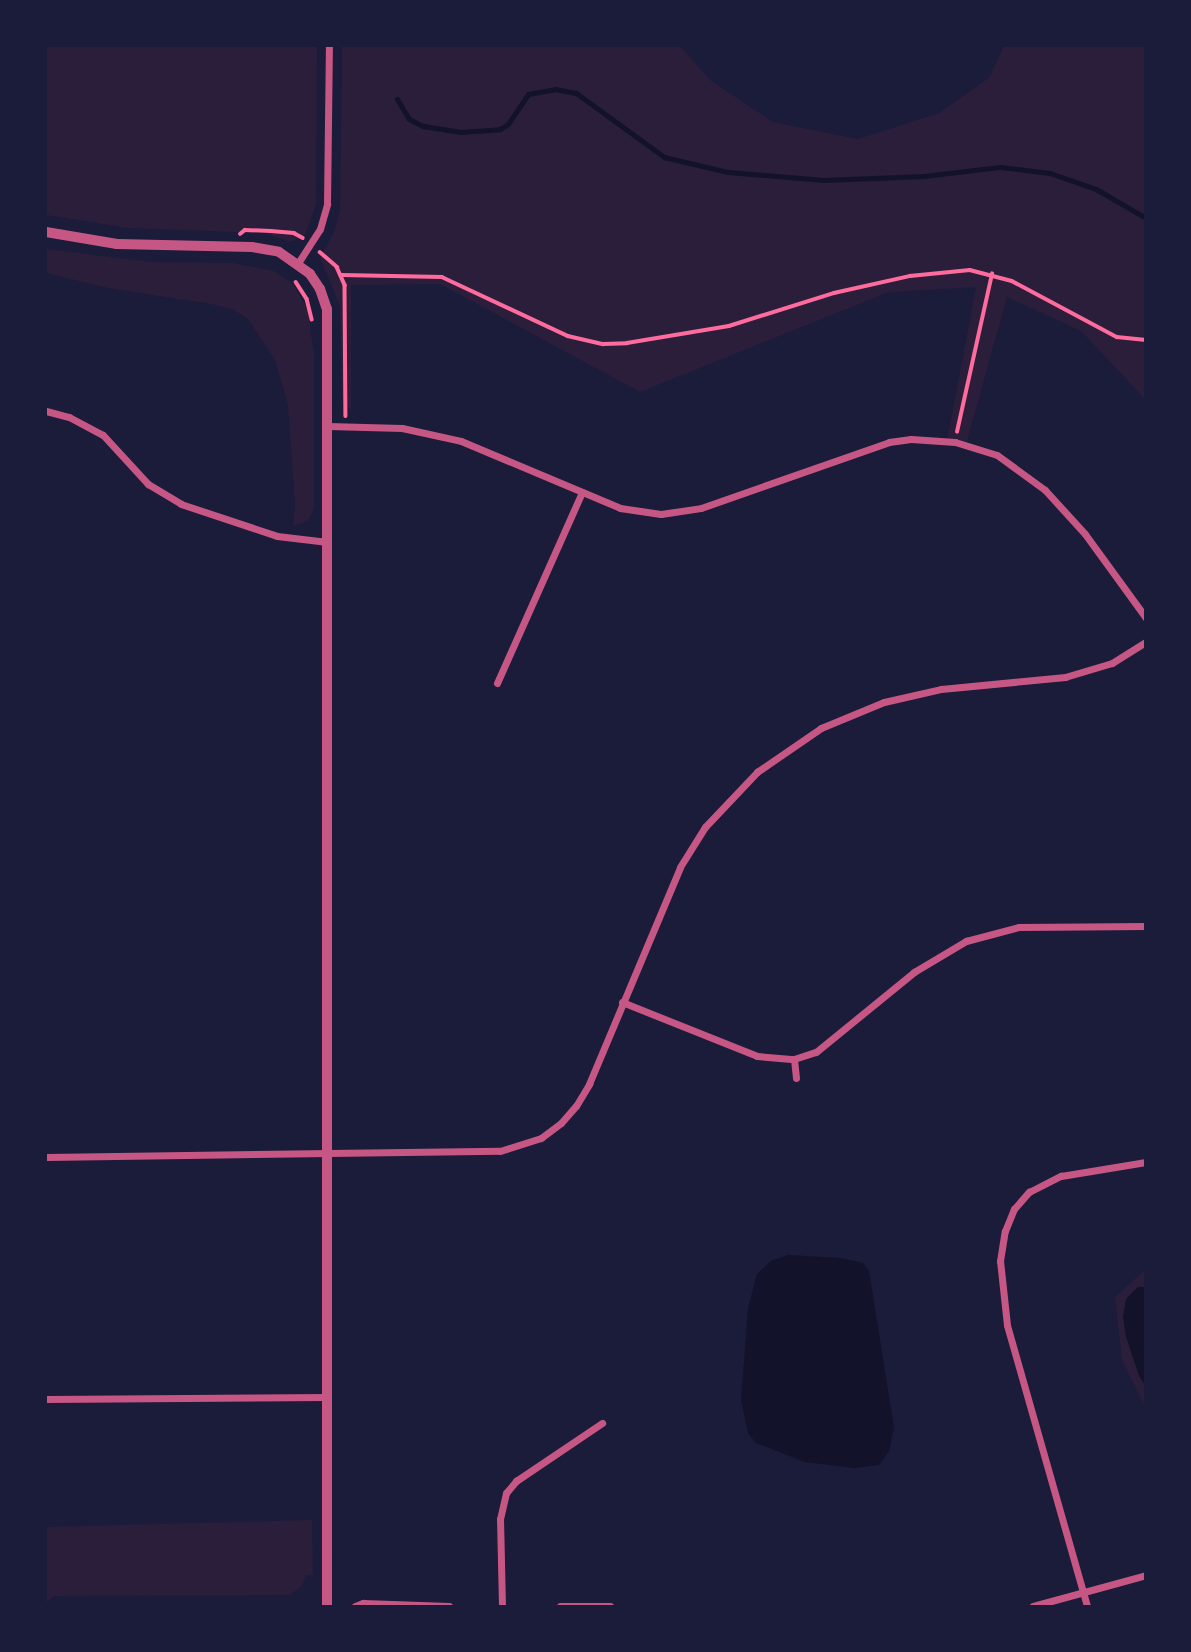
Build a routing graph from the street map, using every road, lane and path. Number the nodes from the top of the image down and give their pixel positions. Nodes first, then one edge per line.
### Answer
1 (329, 46) edge
2 (245, 230) dead end
3 (46, 232) edge
4 (300, 236) dead end
5 (323, 255) dead end
6 (298, 263) junction
7 (992, 274) junction
8 (342, 275) junction
9 (293, 279) dead end
10 (313, 329) dead end
11 (1146, 340) edge
12 (346, 403) dead end
13 (46, 411) edge
14 (328, 426) junction
15 (955, 442) junction
16 (582, 492) junction
17 (328, 542) junction
18 (1146, 618) edge
19 (1146, 642) edge
20 (497, 683) dead end
21 (1146, 926) edge
22 (622, 1002) junction
23 (794, 1059) junction
24 (796, 1078) dead end
25 (328, 1156) junction
26 (46, 1157) edge
27 (1146, 1162) edge
28 (327, 1397) junction
29 (46, 1399) edge
30 (602, 1423) dead end
31 (1146, 1575) edge
32 (1083, 1592) junction
33 (327, 1606) edge
34 (355, 1606) edge
35 (449, 1606) edge
36 (502, 1606) edge
37 (560, 1606) edge
38 (610, 1606) edge
39 (1033, 1606) edge
40 (1087, 1606) edge

1 - 6 street
2 - 4 path
3 - 6 street
5 - 8 path
6 - 14 street
7 - 8 path
7 - 11 path
7 - 15 path
8 - 12 path
9 - 10 path
13 - 17 street
14 - 16 street
14 - 17 street
15 - 16 street
15 - 18 street
16 - 20 street
17 - 25 street
19 - 22 street
21 - 23 street
22 - 23 street
22 - 25 street
23 - 24 street
25 - 26 street
25 - 28 street
27 - 32 street
28 - 29 street
28 - 33 street
30 - 36 street
31 - 32 street
32 - 39 street
32 - 40 street
34 - 35 street
37 - 38 street

